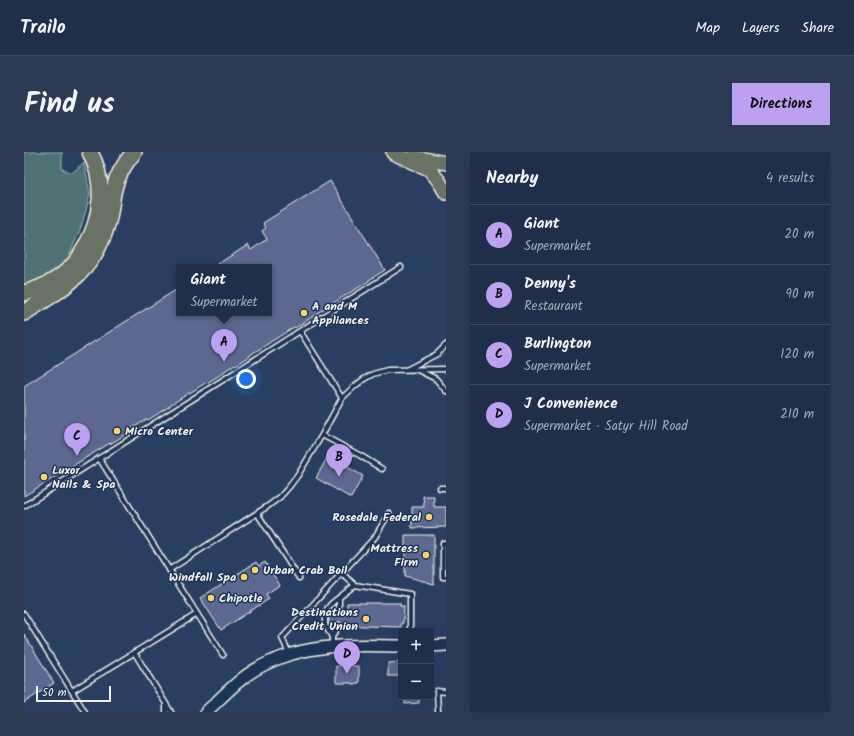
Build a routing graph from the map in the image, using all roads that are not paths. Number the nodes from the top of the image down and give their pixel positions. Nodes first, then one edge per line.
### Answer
1 (90, 152) edge
2 (134, 152) edge
3 (390, 152) edge
4 (446, 163) edge
5 (446, 193) edge
6 (401, 267) dead end
7 (24, 294) edge
8 (24, 313) edge
9 (300, 331) junction
10 (446, 345) edge
11 (446, 369) edge
12 (407, 370) junction
13 (418, 370) junction
14 (446, 391) edge
15 (342, 398) junction
16 (322, 435) junction
17 (99, 458) junction
18 (382, 469) dead end
19 (440, 488) dead end
20 (446, 488) edge
21 (24, 506) edge
22 (257, 513) junction
23 (389, 514) dead end
24 (446, 543) edge
25 (169, 570) junction
26 (342, 574) junction
27 (446, 577) edge
28 (299, 578) dead end
29 (354, 585) junction
30 (339, 598) junction
31 (339, 612) dead end
32 (24, 614) edge
33 (196, 614) junction
34 (339, 625) dead end
35 (410, 628) edge
36 (332, 642) junction
37 (446, 645) edge
38 (398, 646) edge
39 (434, 646) edge
40 (134, 652) junction
41 (223, 655) dead end
42 (290, 656) junction
43 (72, 691) junction
44 (446, 692) edge
45 (166, 703) junction
46 (438, 710) dead end
47 (86, 712) edge
48 (166, 712) edge
49 (172, 712) edge
50 (206, 712) edge

1 - 7 highway
2 - 8 highway
3 - 4 main road
3 - 5 main road
6 - 9 lane
9 - 15 lane
9 - 17 lane
10 - 12 lane
11 - 13 lane
12 - 13 lane
12 - 15 lane
13 - 14 lane
15 - 16 lane
16 - 18 lane
16 - 22 lane
17 - 21 lane
17 - 25 lane
19 - 20 lane
22 - 25 lane
22 - 28 lane
23 - 26 lane
24 - 27 lane
25 - 33 lane
26 - 29 lane
26 - 42 lane
29 - 30 lane
29 - 35 lane
30 - 31 lane
30 - 36 lane
32 - 43 lane
33 - 40 lane
33 - 41 lane
34 - 36 lane
36 - 38 street
36 - 42 street
37 - 39 street
40 - 43 lane
40 - 45 lane
42 - 50 street
43 - 47 lane
44 - 46 lane
45 - 48 lane
45 - 49 lane

